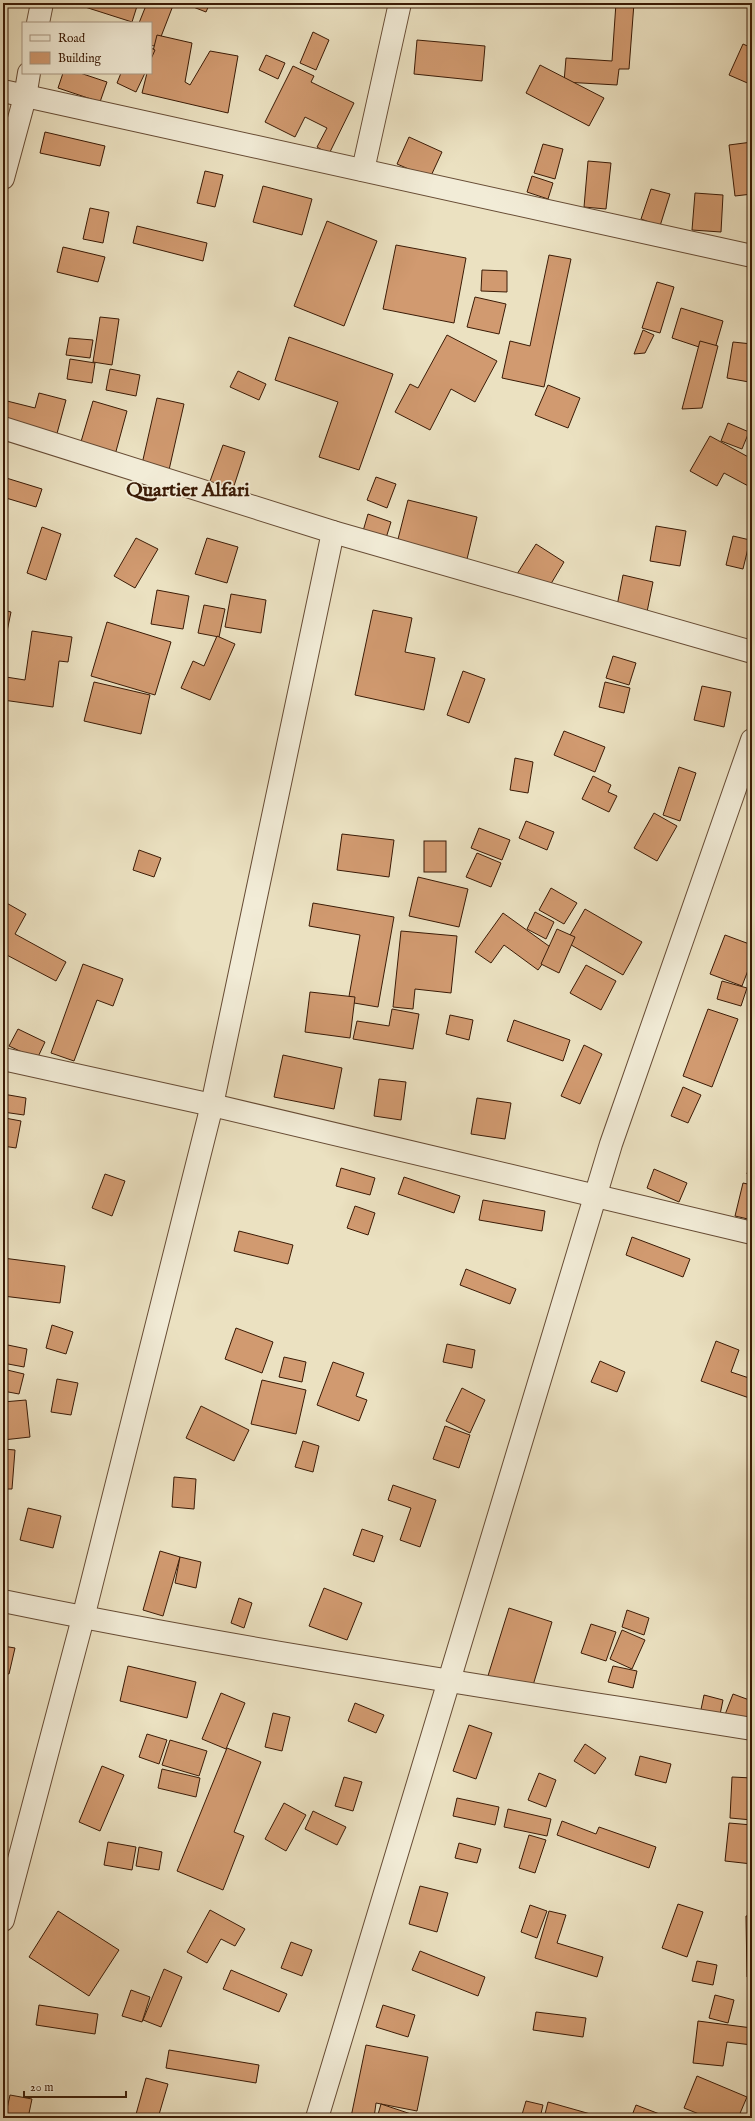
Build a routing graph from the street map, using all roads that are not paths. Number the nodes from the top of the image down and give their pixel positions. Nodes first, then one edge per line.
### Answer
1 (42, 3) edge
2 (400, 3) edge
3 (38, 22) edge
4 (29, 74) edge
5 (3, 91) edge
6 (25, 97) junction
7 (363, 170) junction
8 (3, 178) edge
9 (752, 256) edge
10 (3, 428) edge
11 (333, 532) junction
12 (752, 652) edge
13 (752, 740) edge
14 (3, 1060) edge
15 (212, 1105) junction
16 (594, 1196) junction
17 (752, 1233) edge
18 (3, 1601) edge
19 (83, 1618) junction
20 (448, 1681) junction
21 (752, 1729) edge
22 (3, 1920) edge
23 (317, 2118) edge

1 - 3 street
2 - 7 street
4 - 6 street
5 - 6 street
6 - 7 street
6 - 8 street
7 - 9 street
10 - 11 street
11 - 12 street
11 - 15 street
13 - 16 street
14 - 15 street
15 - 16 street
15 - 19 street
16 - 17 street
16 - 20 street
18 - 19 street
19 - 20 street
19 - 22 street
20 - 21 street
20 - 23 street

